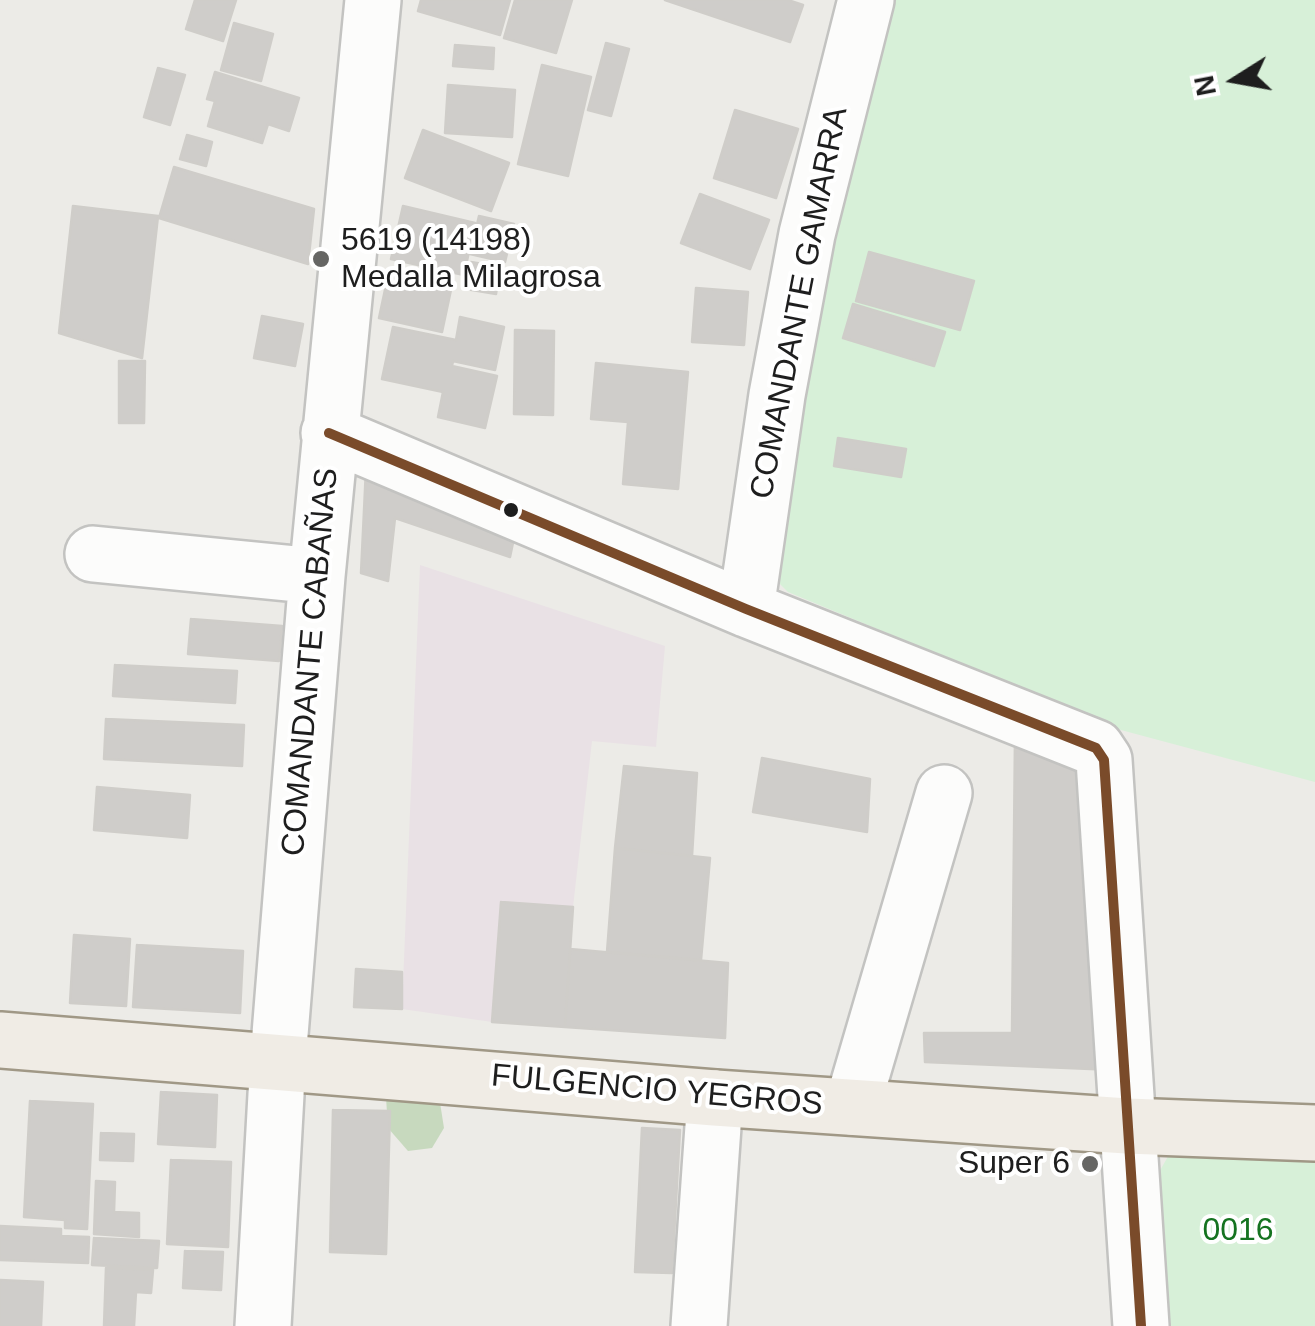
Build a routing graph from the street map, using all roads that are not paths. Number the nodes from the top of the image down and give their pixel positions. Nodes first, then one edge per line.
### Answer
1 (373, 0) edge
2 (866, 0) edge
3 (329, 433) junction
4 (93, 554) dead end
5 (318, 576) junction
6 (746, 609) junction
7 (944, 793) dead end
8 (0, 1040) edge
9 (278, 1059) junction
10 (715, 1098) junction
11 (852, 1107) junction
12 (1127, 1126) junction
13 (1315, 1133) edge
14 (263, 1326) edge
15 (699, 1326) edge
16 (1141, 1326) edge

1 - 3 street, COMANDANTE CABAÑAS
2 - 6 street, COMANDANTE GAMARRA
3 - 5 street, COMANDANTE CABAÑAS
3 - 6 street
4 - 5 street
5 - 9 street, COMANDANTE CABAÑAS
6 - 12 street
7 - 11 street
8 - 9 main road, FULGENCIO YEGROS
9 - 10 main road, FULGENCIO YEGROS
9 - 14 street, COMANDANTE CABAÑAS
10 - 11 main road, FULGENCIO YEGROS
10 - 15 street
11 - 12 main road, FULGENCIO YEGROS
12 - 13 main road, FULGENCIO YEGROS
12 - 16 street

